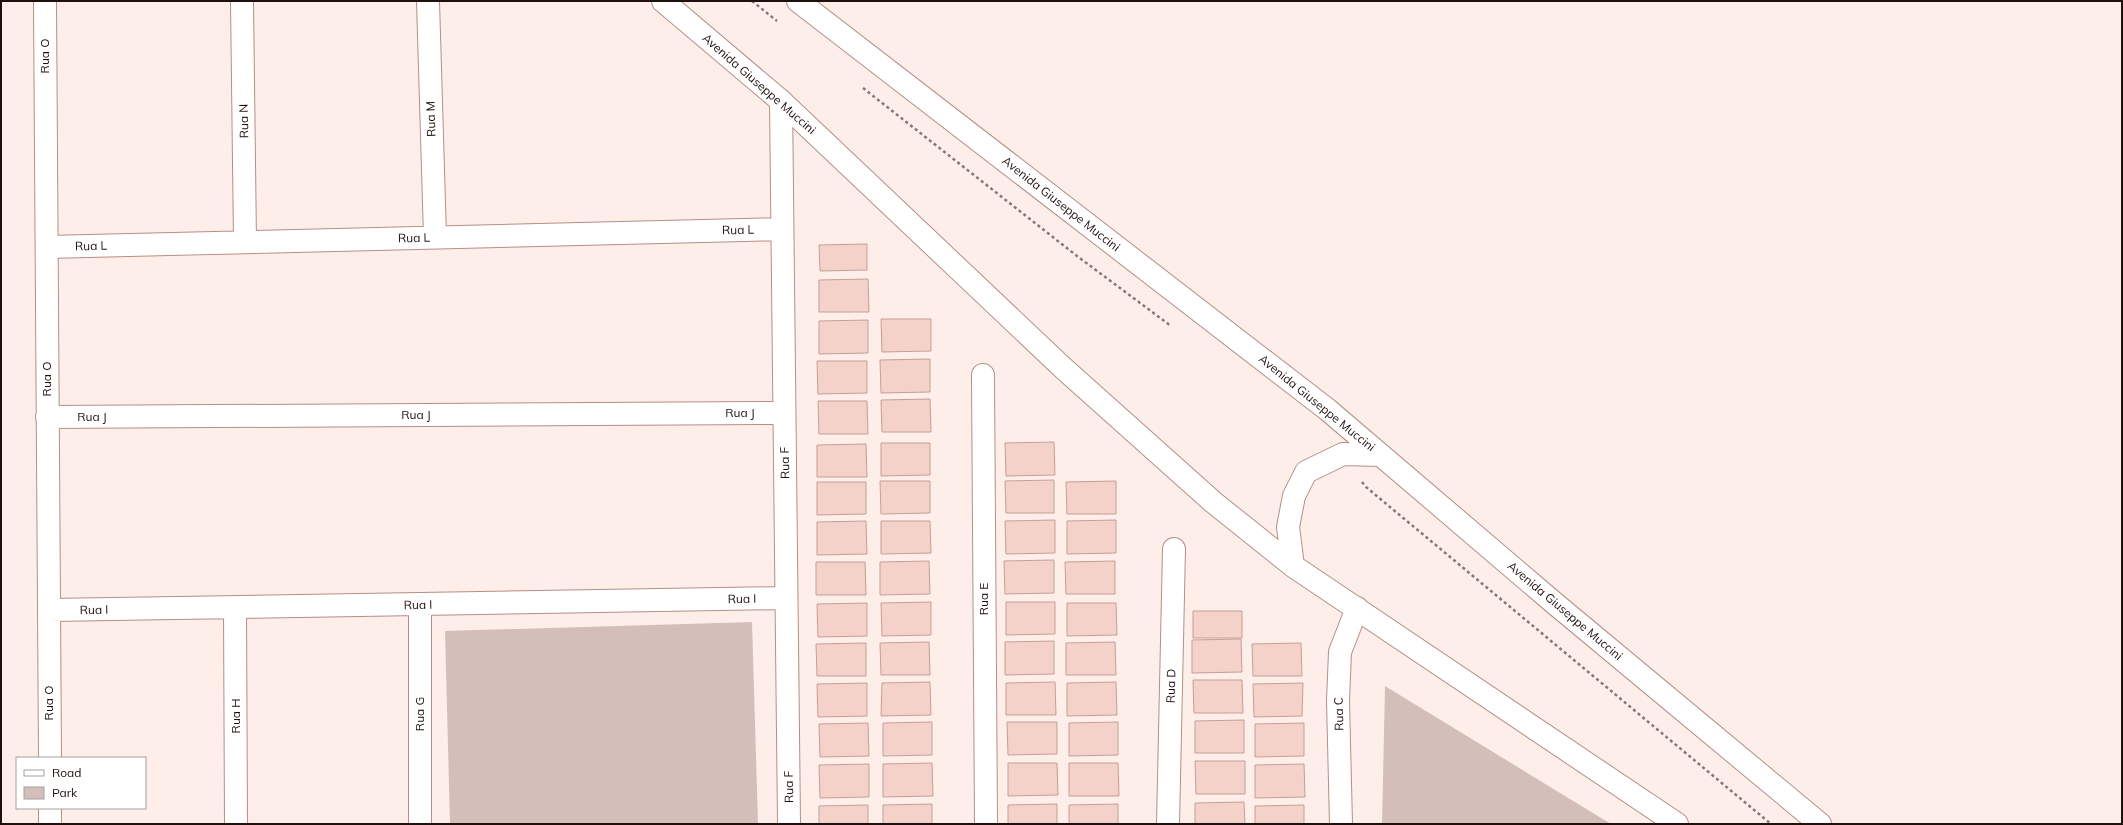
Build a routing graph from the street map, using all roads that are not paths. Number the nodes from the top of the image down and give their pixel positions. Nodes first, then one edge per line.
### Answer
1 (45, 1) edge
2 (242, 1) edge
3 (428, 1) edge
4 (662, 1) edge
5 (798, 1) edge
6 (781, 101) junction
7 (782, 229) junction
8 (436, 237) junction
9 (246, 242) junction
10 (46, 247) junction
11 (983, 375) dead end
12 (784, 413) junction
13 (48, 417) junction
14 (1381, 455) junction
15 (1174, 549) dead end
16 (1293, 566) junction
17 (786, 598) junction
18 (420, 605) junction
19 (235, 608) junction
20 (1357, 608) junction
21 (49, 610) junction
22 (50, 757) edge
23 (50, 809) edge
24 (50, 824) edge
25 (236, 824) edge
26 (420, 824) edge
27 (789, 824) edge
28 (986, 824) edge
29 (1168, 824) edge
30 (1341, 824) edge
31 (1677, 824) edge
32 (1820, 824) edge

1 - 10 street, Rua O
2 - 9 street, Rua N
3 - 8 street, Rua M
4 - 6 street, Avenida Giuseppe Muccini
5 - 14 street, Avenida Giuseppe Muccini
6 - 7 street, Rua F
6 - 16 street, Avenida Giuseppe Muccini
7 - 8 street, Rua L
7 - 12 street, Rua F
8 - 9 street, Rua L
9 - 10 street, Rua L
10 - 13 street, Rua O
11 - 28 street, Rua E
12 - 13 street, Rua J
12 - 17 street, Rua F
13 - 21 street, Rua O
14 - 16 street
14 - 32 street, Avenida Giuseppe Muccini
15 - 29 street, Rua D
16 - 20 street, Avenida Giuseppe Muccini
17 - 18 street, Rua I
17 - 27 street, Rua F
18 - 19 street, Rua I
18 - 26 street, Rua G
19 - 21 street, Rua I
19 - 25 street, Rua H
20 - 30 street, Rua C
20 - 31 street, Avenida Giuseppe Muccini
21 - 22 street, Rua O
23 - 24 street

